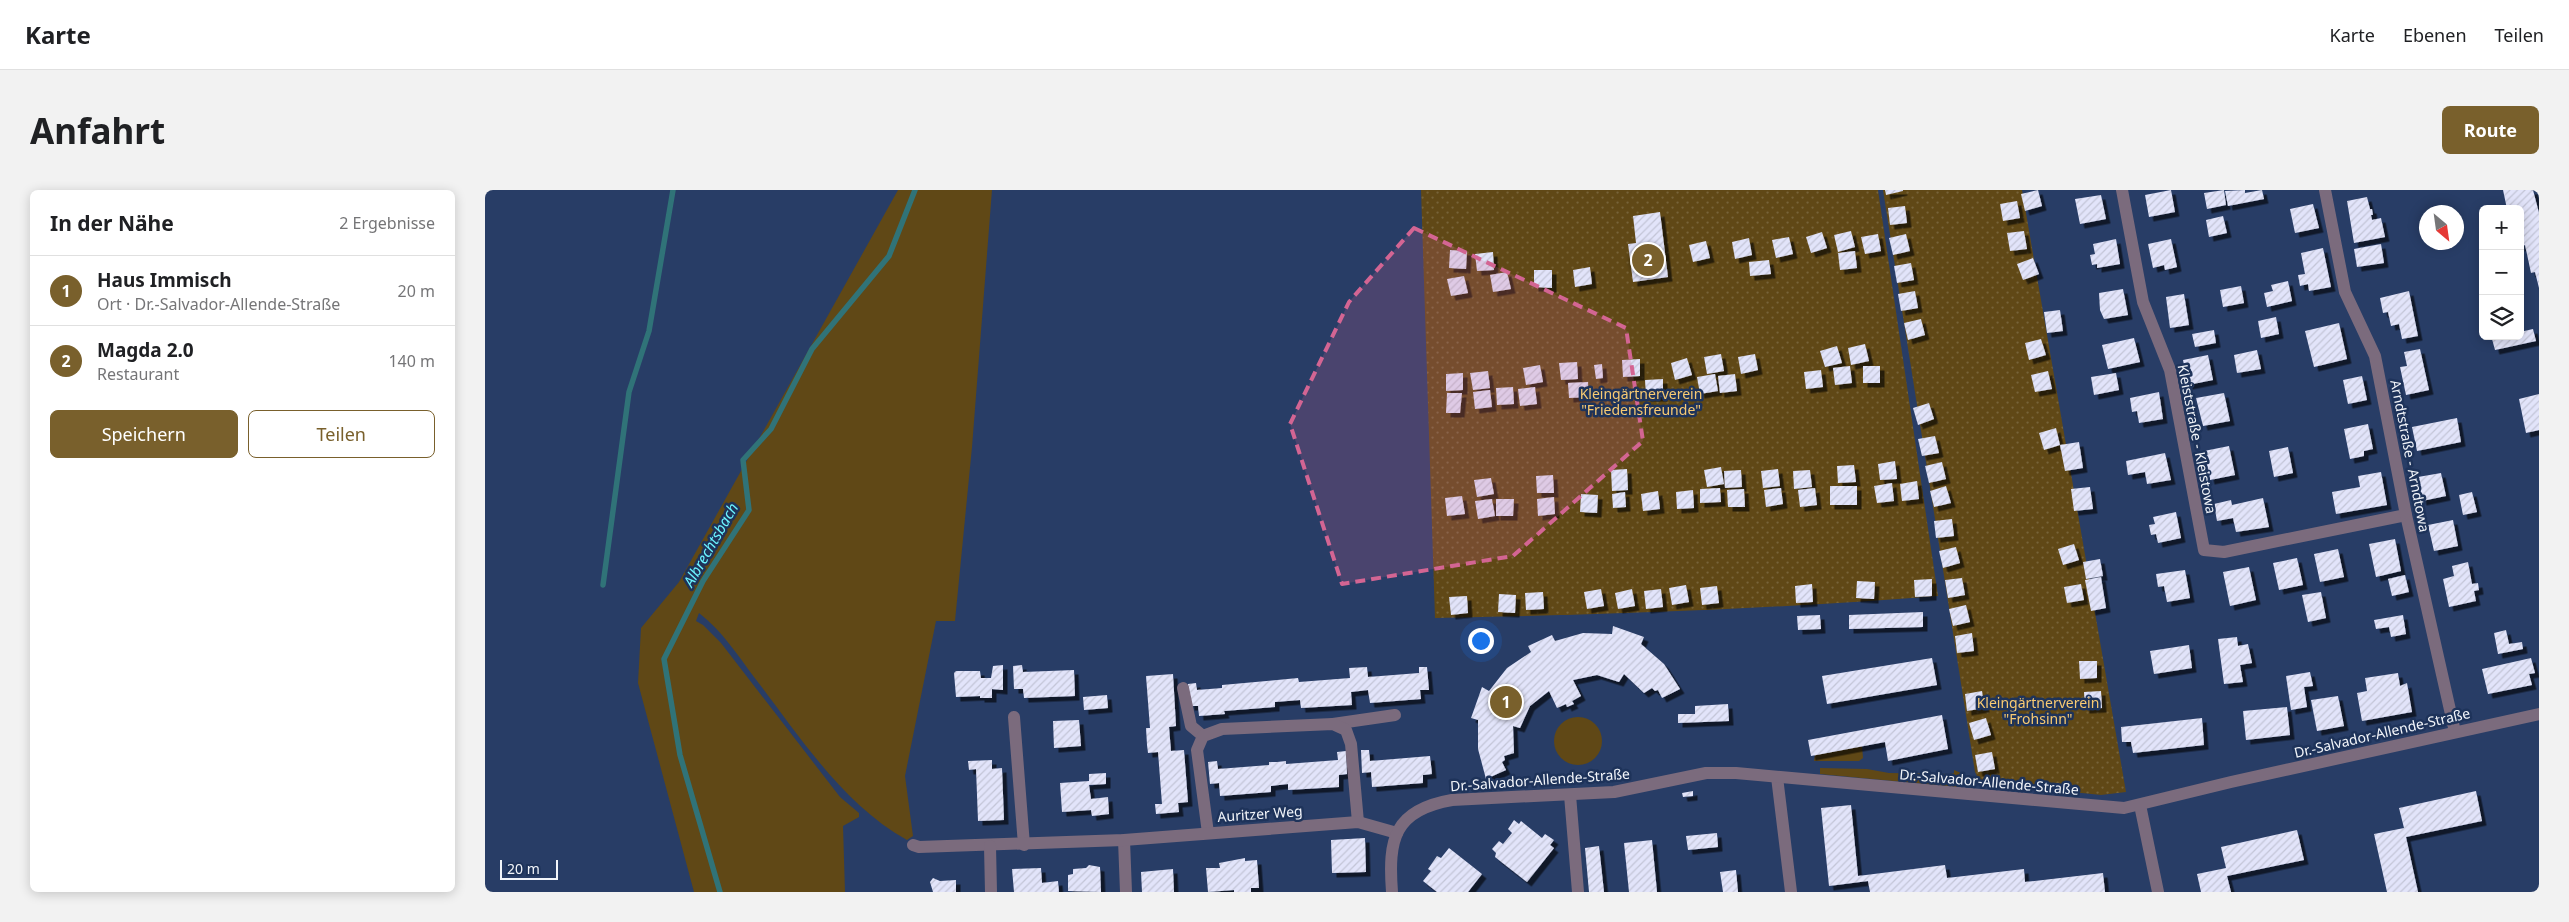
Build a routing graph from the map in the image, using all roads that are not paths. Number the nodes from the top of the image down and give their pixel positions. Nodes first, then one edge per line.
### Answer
1 (2122, 190) edge
2 (2325, 190) edge
3 (2406, 515) junction
4 (1183, 688) dead end
5 (2539, 714) edge
6 (1395, 715) dead end
7 (1014, 717) dead end
8 (1333, 724) junction
9 (2455, 732) junction
10 (1203, 736) junction
11 (1777, 777) junction
12 (1570, 795) junction
13 (2140, 805) junction
14 (1358, 822) junction
15 (1208, 833) junction
16 (1397, 833) junction
17 (1124, 840) junction
18 (913, 845) dead end
19 (1024, 845) junction
20 (990, 846) junction
21 (991, 892) edge
22 (1126, 892) edge
23 (1392, 892) edge
24 (1578, 892) edge
25 (1791, 892) edge
26 (2158, 892) edge

1 - 3 street, Kleiststraße - Kleistowa
2 - 3 street, Arndtstraße - Arndtowa
3 - 9 street, Arndtstraße - Arndtowa
4 - 10 street
5 - 9 street, Dr.-Salvador-Allende-Straße
6 - 8 street
7 - 19 street
8 - 10 street
8 - 14 street
9 - 13 street, Dr.-Salvador-Allende-Straße
10 - 15 street
11 - 12 street, Dr.-Salvador-Allende-Straße
11 - 13 street, Dr.-Salvador-Allende-Straße
11 - 25 street
12 - 16 street, Dr.-Salvador-Allende-Straße
12 - 24 street
13 - 26 street
14 - 15 street, Auritzer Weg
14 - 16 street, Auritzer Weg
15 - 17 street, Auritzer Weg
16 - 23 street
17 - 19 street, Auritzer Weg
17 - 22 street
18 - 20 street, Auritzer Weg
19 - 20 street, Auritzer Weg
20 - 21 street

